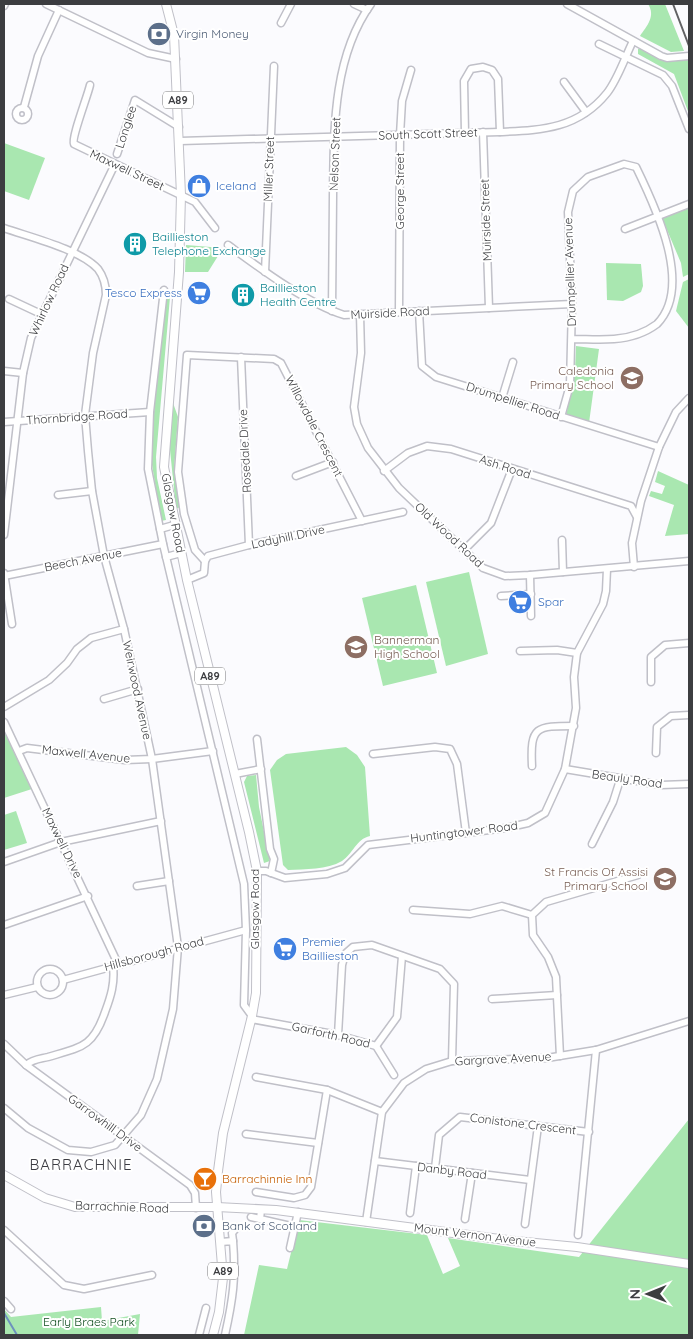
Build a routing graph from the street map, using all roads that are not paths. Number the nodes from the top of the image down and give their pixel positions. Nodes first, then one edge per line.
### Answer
1 (46, 4) edge
2 (166, 4) edge
3 (291, 4) edge
4 (354, 4) edge
5 (371, 4) edge
6 (567, 4) edge
7 (59, 10) junction
8 (366, 10) junction
9 (281, 23) dead end
10 (633, 41) junction
11 (599, 44) dead end
12 (625, 56) junction
13 (689, 56) edge
14 (176, 59) junction
15 (274, 66) dead end
16 (411, 70) dead end
17 (564, 82) dead end
18 (90, 84) dead end
19 (24, 108) dead end
20 (586, 112) junction
21 (179, 127) junction
22 (689, 129) edge
23 (483, 132) junction
24 (500, 132) junction
25 (465, 133) junction
26 (400, 135) junction
27 (334, 137) junction
28 (269, 139) junction
29 (180, 141) junction
30 (117, 154) dead end
31 (115, 164) junction
32 (181, 196) junction
33 (689, 204) edge
34 (659, 216) junction
35 (4, 228) edge
36 (215, 228) dead end
37 (625, 229) dead end
38 (228, 245) dead end
39 (71, 253) junction
40 (265, 272) junction
41 (164, 290) dead end
42 (9, 299) dead end
43 (572, 304) junction
44 (489, 308) junction
45 (332, 311) junction
46 (419, 311) junction
47 (399, 312) junction
48 (41, 314) junction
49 (360, 314) junction
50 (572, 339) junction
51 (240, 357) junction
52 (513, 362) dead end
53 (4, 371) edge
54 (23, 373) junction
55 (502, 398) junction
56 (689, 398) edge
57 (150, 412) junction
58 (85, 415) junction
59 (561, 417) junction
60 (17, 421) junction
61 (4, 422) edge
62 (659, 448) junction
63 (333, 462) junction
64 (384, 470) junction
65 (512, 470) junction
66 (296, 476) dead end
67 (92, 491) junction
68 (58, 495) dead end
69 (641, 501) junction
70 (6, 504) edge
71 (631, 506) junction
72 (404, 512) dead end
73 (637, 517) junction
74 (362, 521) junction
75 (174, 525) junction
76 (160, 529) junction
77 (4, 535) edge
78 (562, 540) dead end
79 (163, 544) junction
80 (249, 545) junction
81 (464, 550) junction
82 (181, 553) junction
83 (104, 556) junction
84 (166, 557) junction
85 (205, 561) junction
86 (689, 562) edge
87 (634, 567) junction
88 (607, 569) junction
89 (563, 572) junction
90 (4, 575) edge
91 (530, 576) junction
92 (187, 580) junction
93 (531, 594) junction
94 (501, 596) dead end
95 (531, 616) dead end
96 (12, 624) dead end
97 (124, 629) junction
98 (689, 643) edge
99 (524, 653) dead end
100 (577, 653) junction
101 (651, 682) dead end
102 (138, 689) junction
103 (104, 699) dead end
104 (4, 708) edge
105 (689, 715) edge
106 (4, 722) edge
107 (574, 726) junction
108 (257, 739) dead end
109 (18, 751) junction
110 (213, 751) junction
111 (656, 753) dead end
112 (373, 754) dead end
113 (152, 760) junction
114 (529, 761) dead end
115 (261, 769) junction
116 (565, 769) junction
117 (235, 774) junction
118 (620, 780) junction
119 (689, 784) edge
120 (161, 821) junction
121 (466, 833) junction
122 (62, 842) junction
123 (592, 844) dead end
124 (4, 862) edge
125 (256, 871) junction
126 (271, 873) junction
127 (638, 875) dead end
128 (169, 881) junction
129 (137, 886) dead end
130 (88, 896) junction
131 (413, 910) dead end
132 (256, 915) junction
133 (532, 915) junction
134 (246, 916) junction
135 (4, 925) edge
136 (246, 930) junction
137 (246, 944) junction
138 (255, 944) junction
139 (178, 947) junction
140 (402, 956) junction
141 (116, 965) junction
142 (63, 980) junction
143 (37, 988) junction
144 (4, 995) edge
145 (557, 995) junction
146 (492, 999) dead end
147 (252, 1018) junction
148 (689, 1021) edge
149 (338, 1035) junction
150 (4, 1044) edge
151 (376, 1046) junction
152 (596, 1050) junction
153 (560, 1056) junction
154 (452, 1061) junction
155 (26, 1064) junction
156 (394, 1075) dead end
157 (256, 1078) dead end
158 (327, 1090) junction
159 (4, 1108) edge
160 (382, 1112) junction
161 (538, 1126) junction
162 (588, 1132) junction
163 (246, 1134) dead end
164 (122, 1136) junction
165 (318, 1143) junction
166 (375, 1161) junction
167 (416, 1166) junction
168 (435, 1168) junction
169 (472, 1173) junction
170 (4, 1175) edge
171 (530, 1180) junction
172 (256, 1192) dead end
173 (217, 1207) junction
174 (196, 1208) junction
175 (261, 1210) junction
176 (298, 1212) junction
177 (410, 1213) dead end
178 (250, 1217) dead end
179 (260, 1219) junction
180 (465, 1220) dead end
181 (366, 1222) junction
182 (525, 1224) dead end
183 (295, 1227) junction
184 (237, 1228) dead end
185 (4, 1230) edge
186 (578, 1235) dead end
187 (233, 1241) junction
188 (221, 1242) junction
189 (290, 1248) dead end
190 (689, 1264) edge
191 (152, 1275) dead end
192 (4, 1301) edge
193 (206, 1308) dead end
194 (11, 1309) dead end
195 (199, 1335) edge
196 (213, 1335) edge
197 (225, 1335) edge

1 - 7 street
2 - 14 main road, Glasgow Road / A89
3 - 9 street
4 - 8 street
5 - 8 street, Nelson Street
6 - 10 street
7 - 14 street
7 - 19 street
8 - 27 street, Nelson Street
10 - 12 street, South Scott Street
10 - 13 street
11 - 12 street
12 - 20 street, South Scott Street
12 - 22 street
14 - 21 main road, Glasgow Road / A89
15 - 28 street, Miller Street
16 - 26 street, George Street
17 - 20 street
18 - 31 street, Maxwell Street
20 - 24 street, South Scott Street
21 - 29 main road, Glasgow Road / A89
21 - 30 street, Longlee
23 - 24 street, South Scott Street
23 - 25 street, South Scott Street
23 - 44 street, Muirside Street
24 - 25 street
25 - 26 street, South Scott Street
26 - 27 street, South Scott Street
26 - 47 street, George Street
27 - 28 street, South Scott Street
27 - 45 street, Nelson Street
28 - 29 street, South Scott Street
28 - 40 street, Miller Street
29 - 32 main road, Glasgow Road / A89
31 - 32 street, Maxwell Street
31 - 39 street, Whirlow Road
32 - 36 street, Maxwell Street
32 - 75 main road, Glasgow Road / A89
33 - 34 street
34 - 37 street
34 - 43 street, Drumpellier Avenue
34 - 50 street
35 - 39 street, Weirwood Avenue
38 - 40 street, Muirside Road
39 - 48 street, Whirlow Road
39 - 58 street, Weirwood Avenue
40 - 45 street, Muirside Road
41 - 57 street, Glasgow Road
42 - 48 street
43 - 44 street, Muirside Road
43 - 50 street, Drumpellier Avenue
44 - 46 street, Muirside Road
45 - 49 street, Muirside Road
46 - 47 street, Muirside Road
46 - 55 street, Drumpellier Road
47 - 49 street, Muirside Road
48 - 54 street, Whirlow Road
49 - 64 street, Old Wood Road
50 - 59 street, Drumpellier Avenue
51 - 63 street, Willowdale Crescent
51 - 80 street, Rosedale Drive
51 - 85 street, Willowdale Crescent
52 - 55 street
53 - 54 street
54 - 60 street, Whirlow Road
55 - 59 street, Drumpellier Road
56 - 62 street
57 - 58 street, Thornbridge Road
57 - 76 street, Glasgow Road
58 - 60 street, Thornbridge Road
58 - 67 street, Weirwood Avenue
59 - 62 street, Drumpellier Road
60 - 61 street, Thornbridge Road
60 - 70 street, Whirlow Road
62 - 69 street
63 - 66 street
63 - 74 street, Willowdale Crescent
64 - 65 street, Ash Road
64 - 81 street, Old Wood Road
65 - 71 street, Ash Road
65 - 81 street
67 - 68 street
67 - 83 street, Weirwood Avenue
69 - 71 street
69 - 73 street
70 - 77 street, Whirlow Road
71 - 73 street
72 - 74 street, Ladyhill Drive
73 - 87 street
74 - 80 street, Ladyhill Drive
75 - 76 street
75 - 82 main road, Glasgow Road / A89
76 - 79 street, Glasgow Road
78 - 89 street
79 - 83 street, Beech Avenue
79 - 84 street, Glasgow Road
80 - 85 street, Ladyhill Drive
81 - 91 street, Old Wood Road
82 - 84 street
82 - 92 main road, Glasgow Road / A89
83 - 90 street, Beech Avenue
83 - 97 street, Weirwood Avenue
84 - 110 street, Glasgow Road
85 - 92 street, Ladyhill Drive
86 - 87 street, Old Wood Road
87 - 88 street, Old Wood Road
88 - 89 street, Old Wood Road
88 - 100 street, Huntingtower Road
89 - 91 street, Old Wood Road
90 - 96 street
91 - 93 street
92 - 117 main road, Glasgow Road / A89
93 - 94 street
93 - 95 street
97 - 102 street, Weirwood Avenue
97 - 104 street
98 - 101 street
99 - 100 street
100 - 107 street, Huntingtower Road
102 - 103 street
102 - 113 street, Weirwood Avenue
105 - 111 street
106 - 109 street, Maxwell Drive
107 - 114 street
107 - 116 street, Huntingtower Road
108 - 115 street
109 - 113 street, Maxwell Avenue
109 - 122 street, Maxwell Drive
110 - 113 street, Maxwell Avenue
110 - 134 street, Glasgow Road
112 - 121 street
113 - 120 street, Weirwood Avenue
115 - 117 street
115 - 126 street
116 - 118 street, Beauly Road
116 - 121 street, Huntingtower Road
117 - 125 main road, Glasgow Road / A89
118 - 119 street, Beauly Road
118 - 123 street
120 - 122 street
120 - 128 street, Weirwood Avenue
121 - 126 street, Huntingtower Road
122 - 124 street
122 - 130 street, Maxwell Drive
125 - 126 street, Huntingtower Road
125 - 132 main road, Glasgow Road / A89
127 - 133 street
128 - 129 street
128 - 139 street, Weirwood Avenue
130 - 135 street
130 - 141 street, Maxwell Drive
131 - 133 street
132 - 134 street
132 - 138 main road, Glasgow Road / A89
133 - 145 street
134 - 136 street, Glasgow Road
136 - 137 street, Glasgow Road
136 - 139 street, Hillsborough Road
137 - 138 street
137 - 147 street, Glasgow Road
138 - 147 main road, Glasgow Road / A89
139 - 141 street, Hillsborough Road
139 - 164 street, Weirwood Avenue
140 - 149 street
140 - 151 street
140 - 154 street
141 - 142 street, Hillsborough Road
141 - 155 street
142 - 143 street
142 - 143 street
143 - 144 street
145 - 146 street
145 - 153 street
147 - 149 street, Garforth Road
147 - 173 main road, Glasgow Road / A89
148 - 152 street, Gargrave Avenue
149 - 151 street, Garforth Road
150 - 155 street, Garrowhill Drive
151 - 156 street, Garforth Road
152 - 153 street, Gargrave Avenue
152 - 162 street
153 - 154 street, Gargrave Avenue
154 - 160 street, Gargrave Avenue
155 - 164 street, Garrowhill Drive
157 - 158 street
158 - 160 street
158 - 165 street
159 - 164 street, Weirwood Avenue
160 - 166 street, Gargrave Avenue
161 - 162 street, Conistone Crescent
161 - 168 street, Conistone Crescent
161 - 171 street
162 - 186 street
163 - 165 street
164 - 174 street, Garrowhill Drive
165 - 172 street
166 - 167 street, Danby Road
166 - 181 street, Gargrave Avenue
167 - 168 street, Danby Road
167 - 177 street
168 - 169 street, Danby Road
169 - 171 street, Danby Road
169 - 180 street
170 - 174 main road, Barrachnie Road
171 - 182 street
173 - 174 main road, Barrachnie Road
173 - 175 main road, Mount Vernon Avenue
173 - 188 main road, A89
175 - 176 main road, Mount Vernon Avenue
175 - 179 street
176 - 181 main road, Mount Vernon Avenue
176 - 183 street
178 - 179 street
179 - 183 street
181 - 190 main road, Mount Vernon Avenue
183 - 189 street
184 - 187 street
185 - 191 street
187 - 188 street
187 - 197 street
188 - 196 main road, A89
192 - 194 street
193 - 195 street

